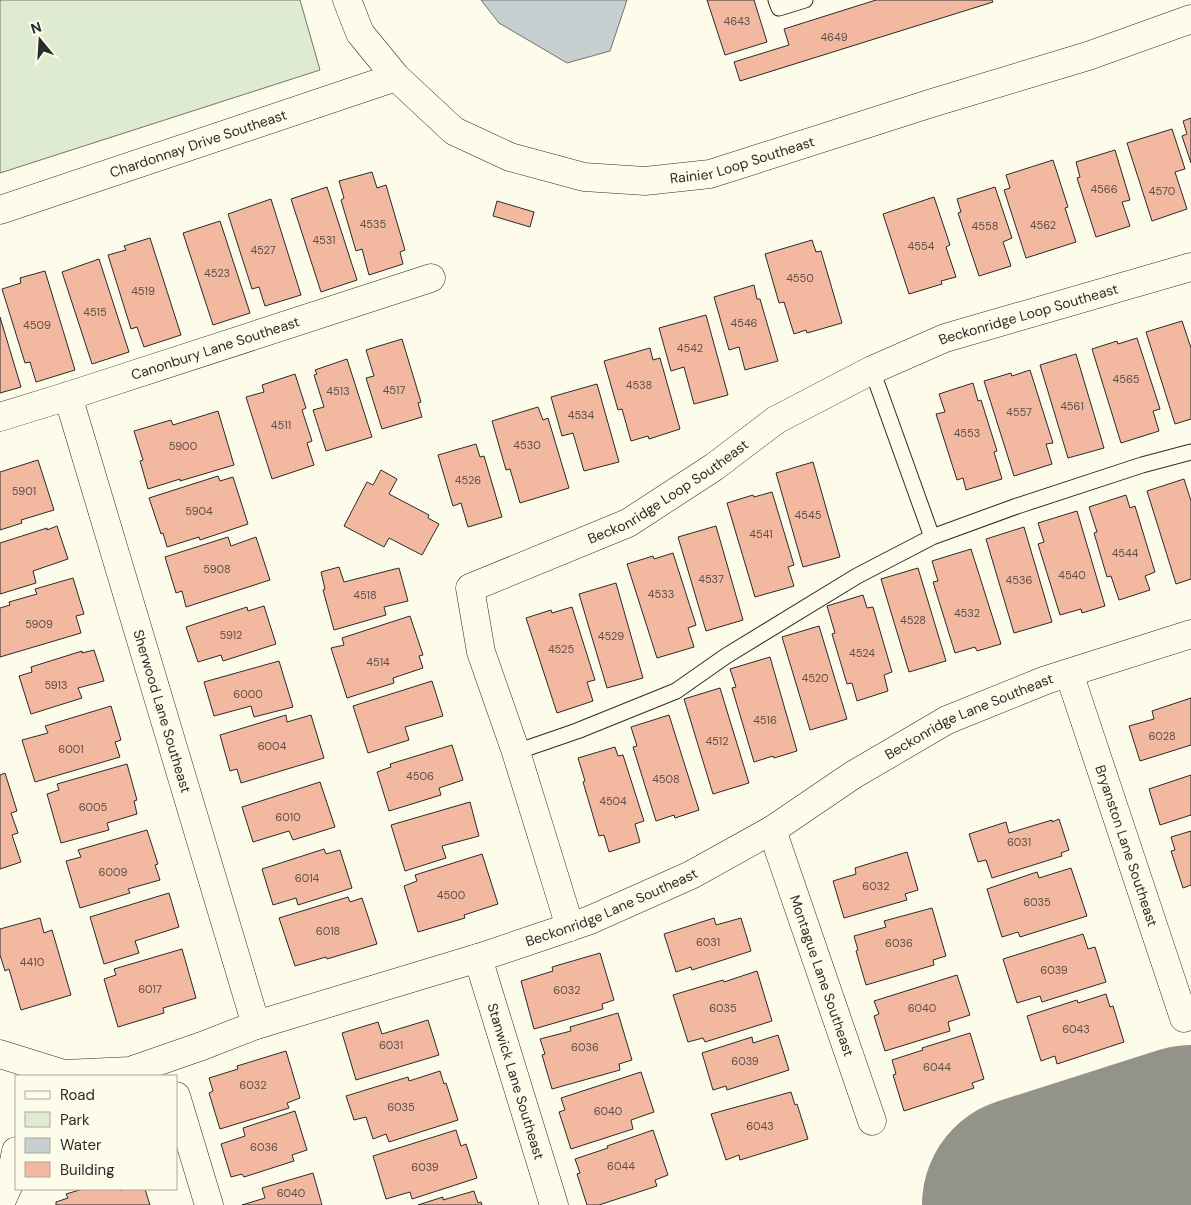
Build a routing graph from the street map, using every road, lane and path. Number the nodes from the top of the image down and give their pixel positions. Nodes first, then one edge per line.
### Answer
1 (347, 0) edge
2 (776, 0) edge
3 (805, 0) edge
4 (1191, 19) edge
5 (396, 77) junction
6 (0, 210) edge
7 (1191, 267) edge
8 (431, 278) dead end
9 (872, 370) junction
10 (68, 396) junction
11 (0, 417) edge
12 (1191, 452) edge
13 (932, 537) junction
14 (1191, 634) edge
15 (1069, 673) junction
16 (516, 752) junction
17 (772, 830) junction
18 (570, 927) junction
19 (478, 958) junction
20 (1184, 1018) dead end
21 (256, 1025) junction
22 (0, 1054) edge
23 (168, 1068) edge
24 (33, 1070) edge
25 (178, 1103) edge
26 (872, 1121) dead end
27 (15, 1156) edge
28 (0, 1204) edge
29 (209, 1205) edge
30 (554, 1205) edge

1 - 5 street, Rainier Loop Southeast
2 - 3 lane
4 - 5 street, Rainier Loop Southeast
5 - 6 street, Chardonnay Drive Southeast
7 - 9 street, Beckonridge Loop Southeast
8 - 10 street, Canonbury Lane Southeast
9 - 13 lane
9 - 16 street, Beckonridge Loop Southeast
10 - 11 street, Canonbury Lane Southeast
10 - 21 street, Sherwood Lane Southeast
12 - 13 lane
13 - 16 lane
14 - 15 street, Beckonridge Lane Southeast
15 - 17 street, Beckonridge Lane Southeast
15 - 20 street, Bryanston Lane Southeast
16 - 18 street, Beckonridge Loop Southeast
17 - 18 street, Beckonridge Lane Southeast
17 - 26 street, Montague Lane Southeast
18 - 19 street, Beckonridge Lane Southeast
19 - 21 street, Beckonridge Lane Southeast
19 - 30 street, Stanwick Lane Southeast
21 - 23 street, Beckonridge Lane Southeast
22 - 24 street, Beckonridge Lane Southeast
23 - 24 street, Beckonridge Lane Southeast
25 - 29 street
27 - 28 street

